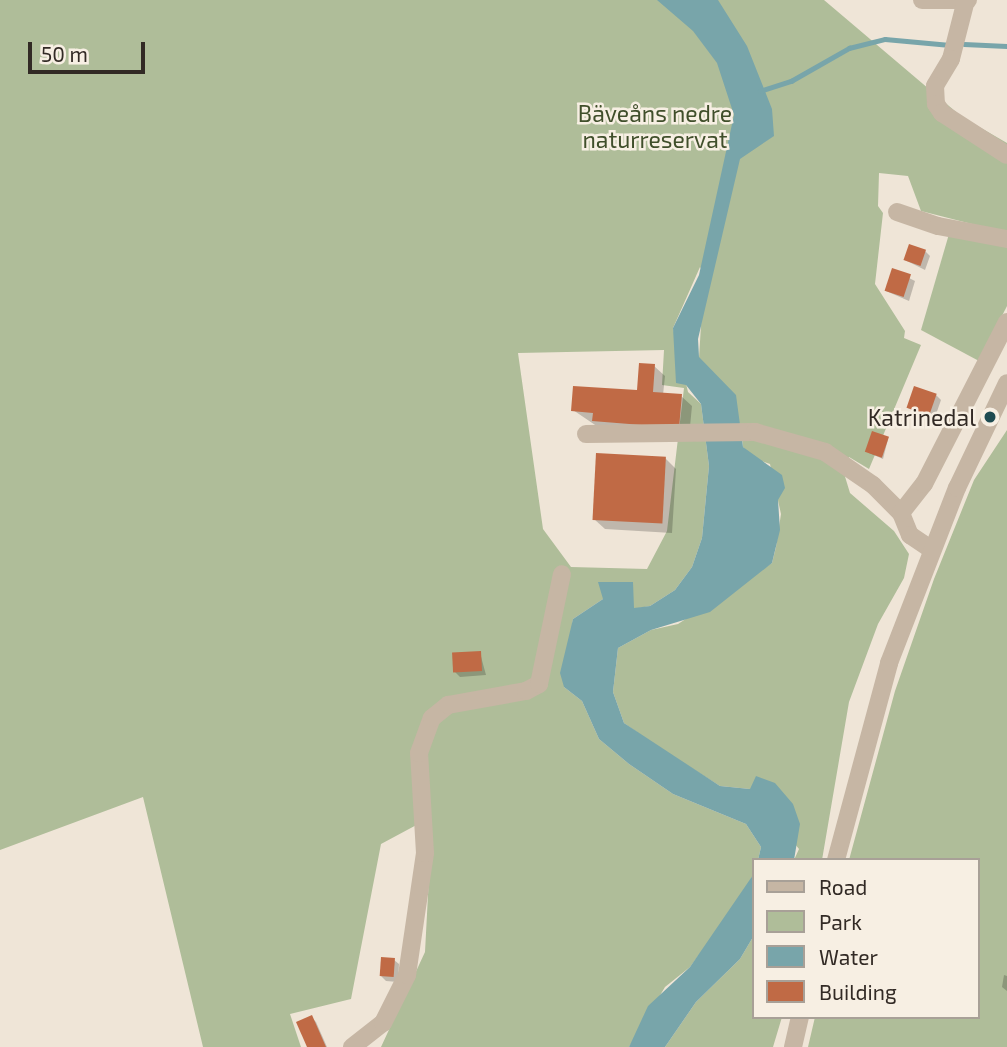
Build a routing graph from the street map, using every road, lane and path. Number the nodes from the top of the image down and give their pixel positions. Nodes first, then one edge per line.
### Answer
1 (922, 0) edge
2 (967, 0) edge
3 (1007, 155) edge
4 (897, 212) dead end
5 (1007, 239) edge
6 (1007, 322) edge
7 (1007, 383) edge
8 (586, 434) dead end
9 (901, 513) junction
10 (931, 549) junction
11 (562, 574) dead end
12 (837, 858) edge
13 (800, 1019) edge
14 (352, 1047) edge
15 (793, 1047) edge

1 - 2 street
2 - 3 street
4 - 5 street
6 - 9 street
7 - 10 street
8 - 9 street
9 - 10 street
10 - 12 street
11 - 14 street
13 - 15 street

